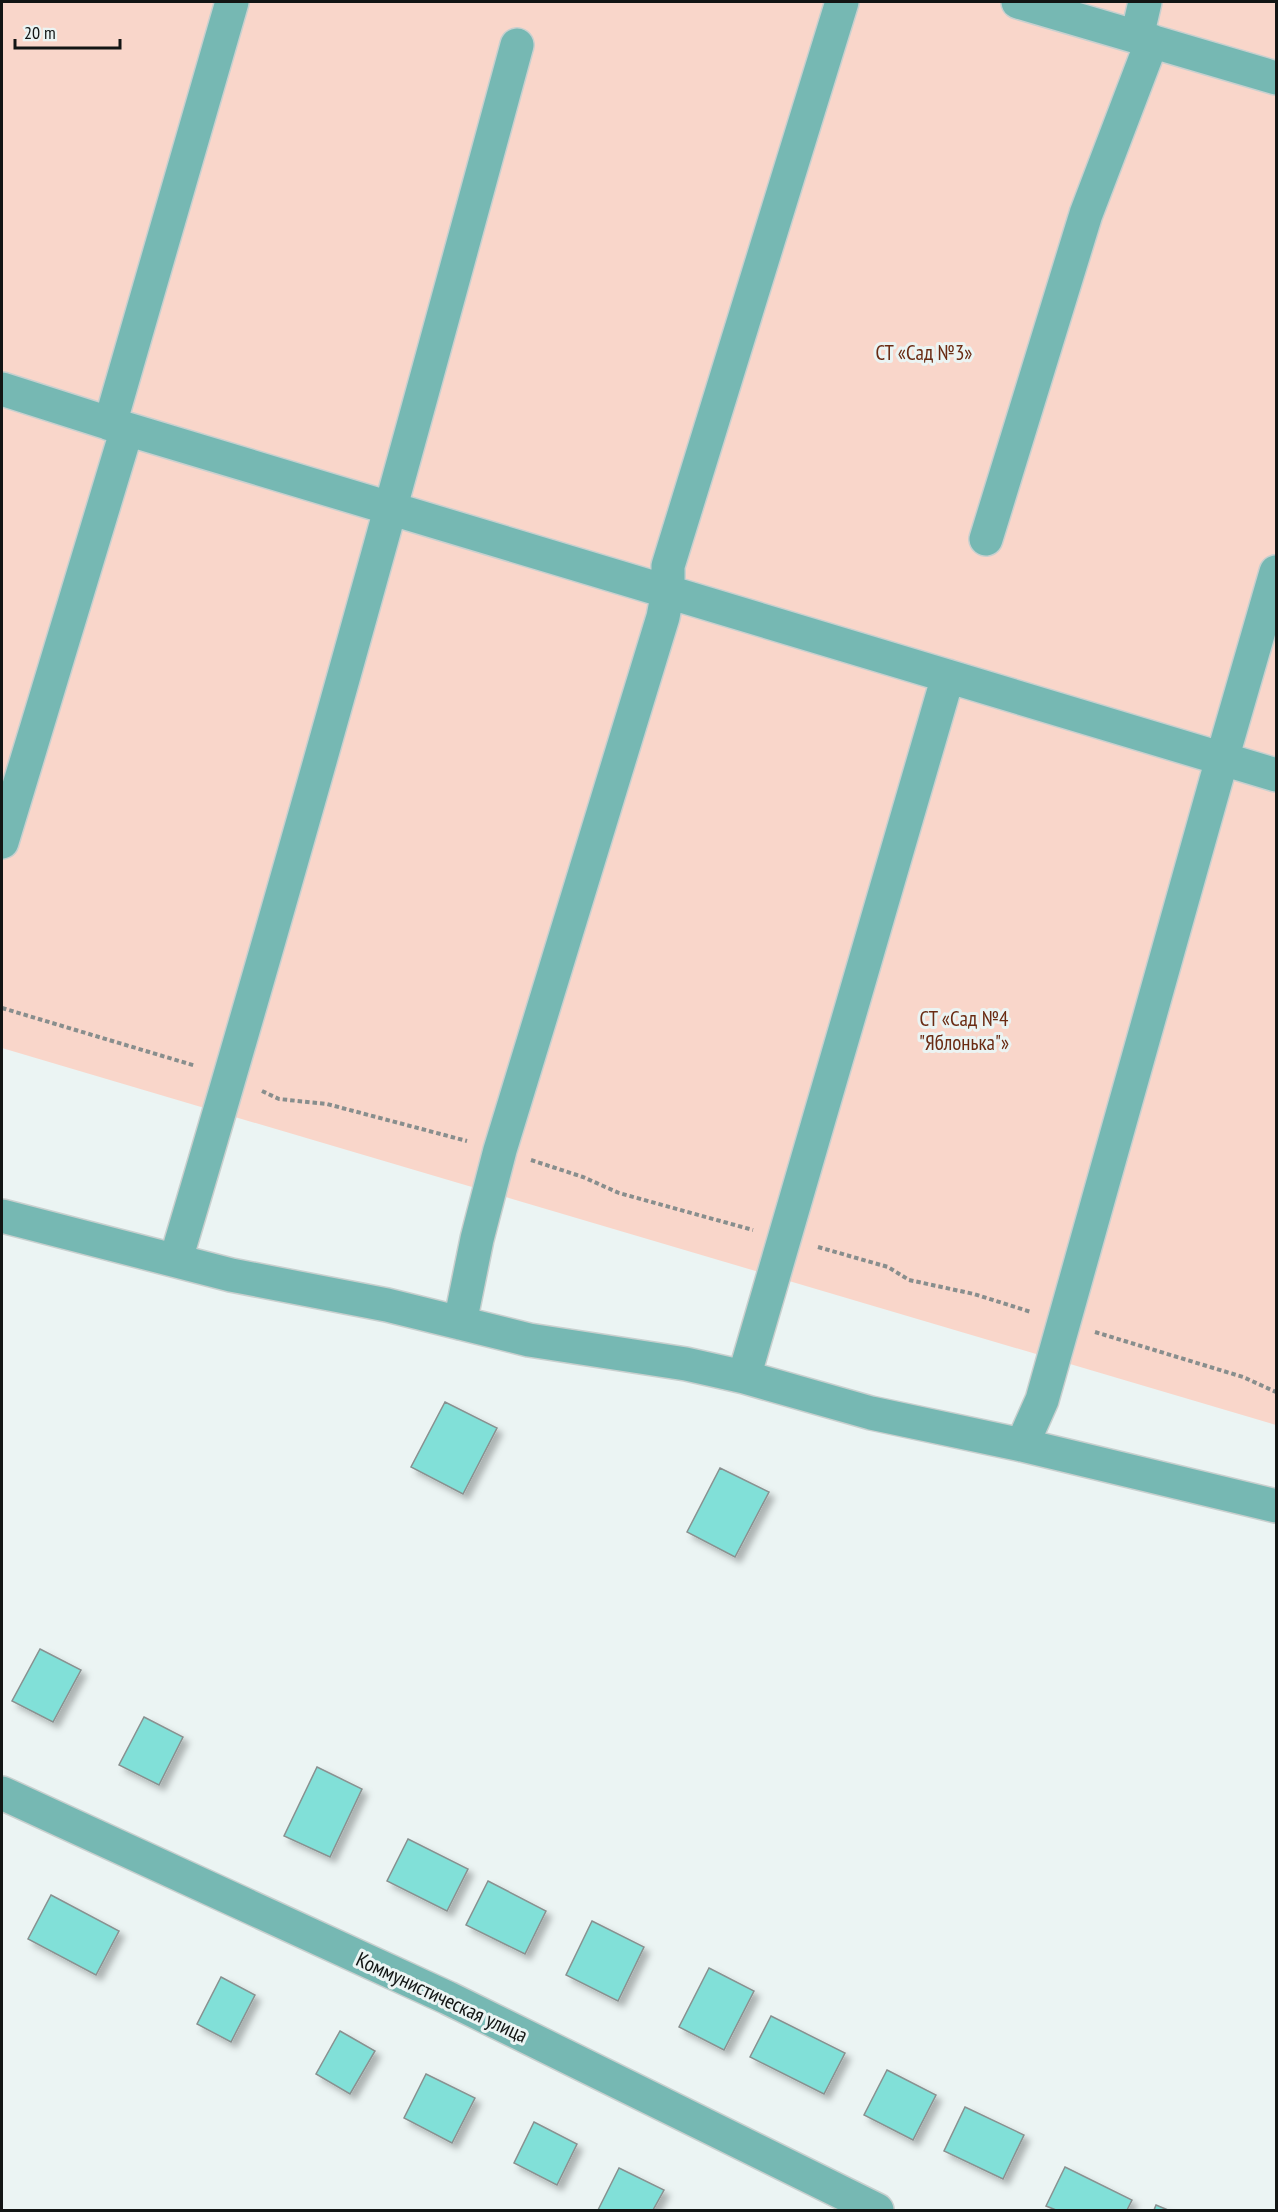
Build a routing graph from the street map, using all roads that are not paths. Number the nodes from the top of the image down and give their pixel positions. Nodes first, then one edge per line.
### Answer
1 (232, 2) edge
2 (842, 2) edge
3 (1018, 2) edge
4 (1145, 2) edge
5 (1145, 39) junction
6 (518, 45) dead end
7 (1276, 78) edge
8 (2, 389) edge
9 (119, 427) junction
10 (391, 509) junction
11 (986, 539) dead end
12 (1276, 572) edge
13 (668, 591) junction
14 (948, 676) junction
15 (1222, 759) junction
16 (1276, 775) edge
17 (2, 842) edge
18 (2, 1216) edge
19 (176, 1259) junction
20 (460, 1323) junction
21 (744, 1377) junction
22 (1022, 1444) junction
23 (1276, 1506) edge
24 (2, 1793) edge
25 (877, 2211) edge

1 - 9 street
2 - 13 street
3 - 5 street
4 - 5 street
5 - 7 street
5 - 11 street
6 - 10 street
8 - 9 street
9 - 10 street
9 - 17 street
10 - 13 street
10 - 19 street
12 - 15 street
13 - 14 street
13 - 20 street
14 - 15 street
14 - 21 street
15 - 16 street
15 - 22 street
18 - 19 street
19 - 20 street
20 - 21 street
21 - 22 street
22 - 23 street
24 - 25 street, Коммунистическая улица

